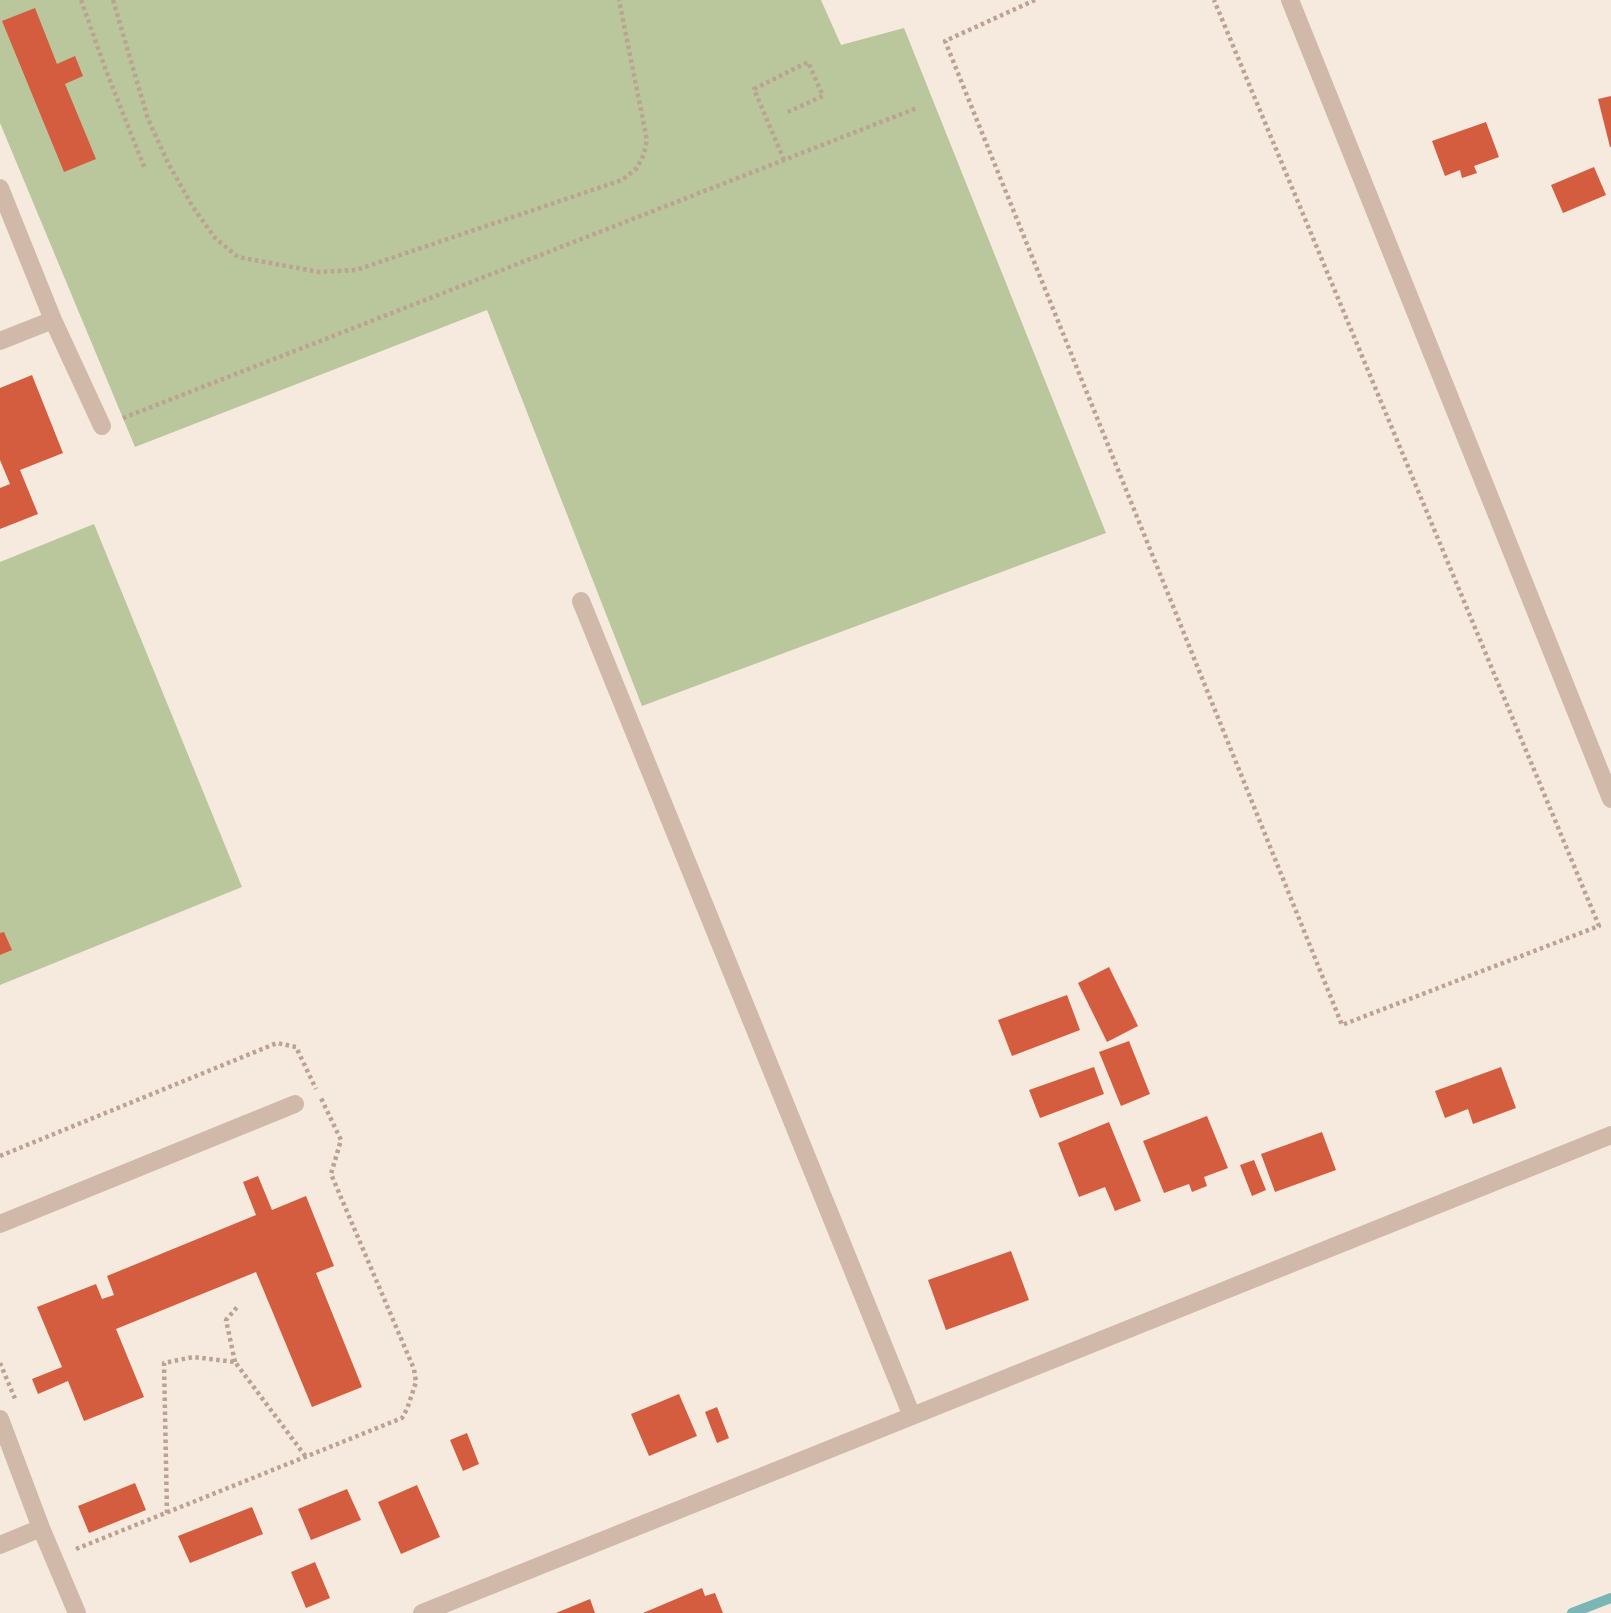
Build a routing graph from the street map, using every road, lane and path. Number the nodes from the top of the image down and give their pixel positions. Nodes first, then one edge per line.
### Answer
1 (81, 0) edge
2 (113, 0) edge
3 (619, 0) edge
4 (1035, 0) edge
5 (1214, 0) edge
6 (1290, 0) edge
7 (917, 108) dead end
8 (788, 112) dead end
9 (784, 160) junction
10 (145, 169) dead end
11 (0, 188) edge
12 (54, 320) junction
13 (0, 341) edge
14 (102, 426) joint
15 (581, 601) dead end
16 (1611, 799) edge
17 (295, 1104) dead end
18 (1611, 1135) edge
19 (0, 1156) edge
20 (0, 1224) edge
21 (239, 1307) dead end
22 (235, 1362) junction
23 (912, 1416) junction
24 (0, 1419) edge
25 (306, 1457) junction
26 (167, 1513) junction
27 (41, 1528) junction
28 (0, 1545) edge
29 (76, 1549) dead end
30 (77, 1613) edge
31 (422, 1613) edge

1 - 10 path
2 - 3 path
4 - 5 path
6 - 16 street
7 - 9 path
8 - 9 path
9 - 14 path
11 - 12 street
12 - 13 street
12 - 14 street
15 - 23 street
17 - 20 street
18 - 23 street
19 - 25 path
21 - 22 path
22 - 25 path
22 - 26 path
23 - 31 street
24 - 27 street
25 - 26 path
26 - 29 path
27 - 28 street
27 - 30 street

